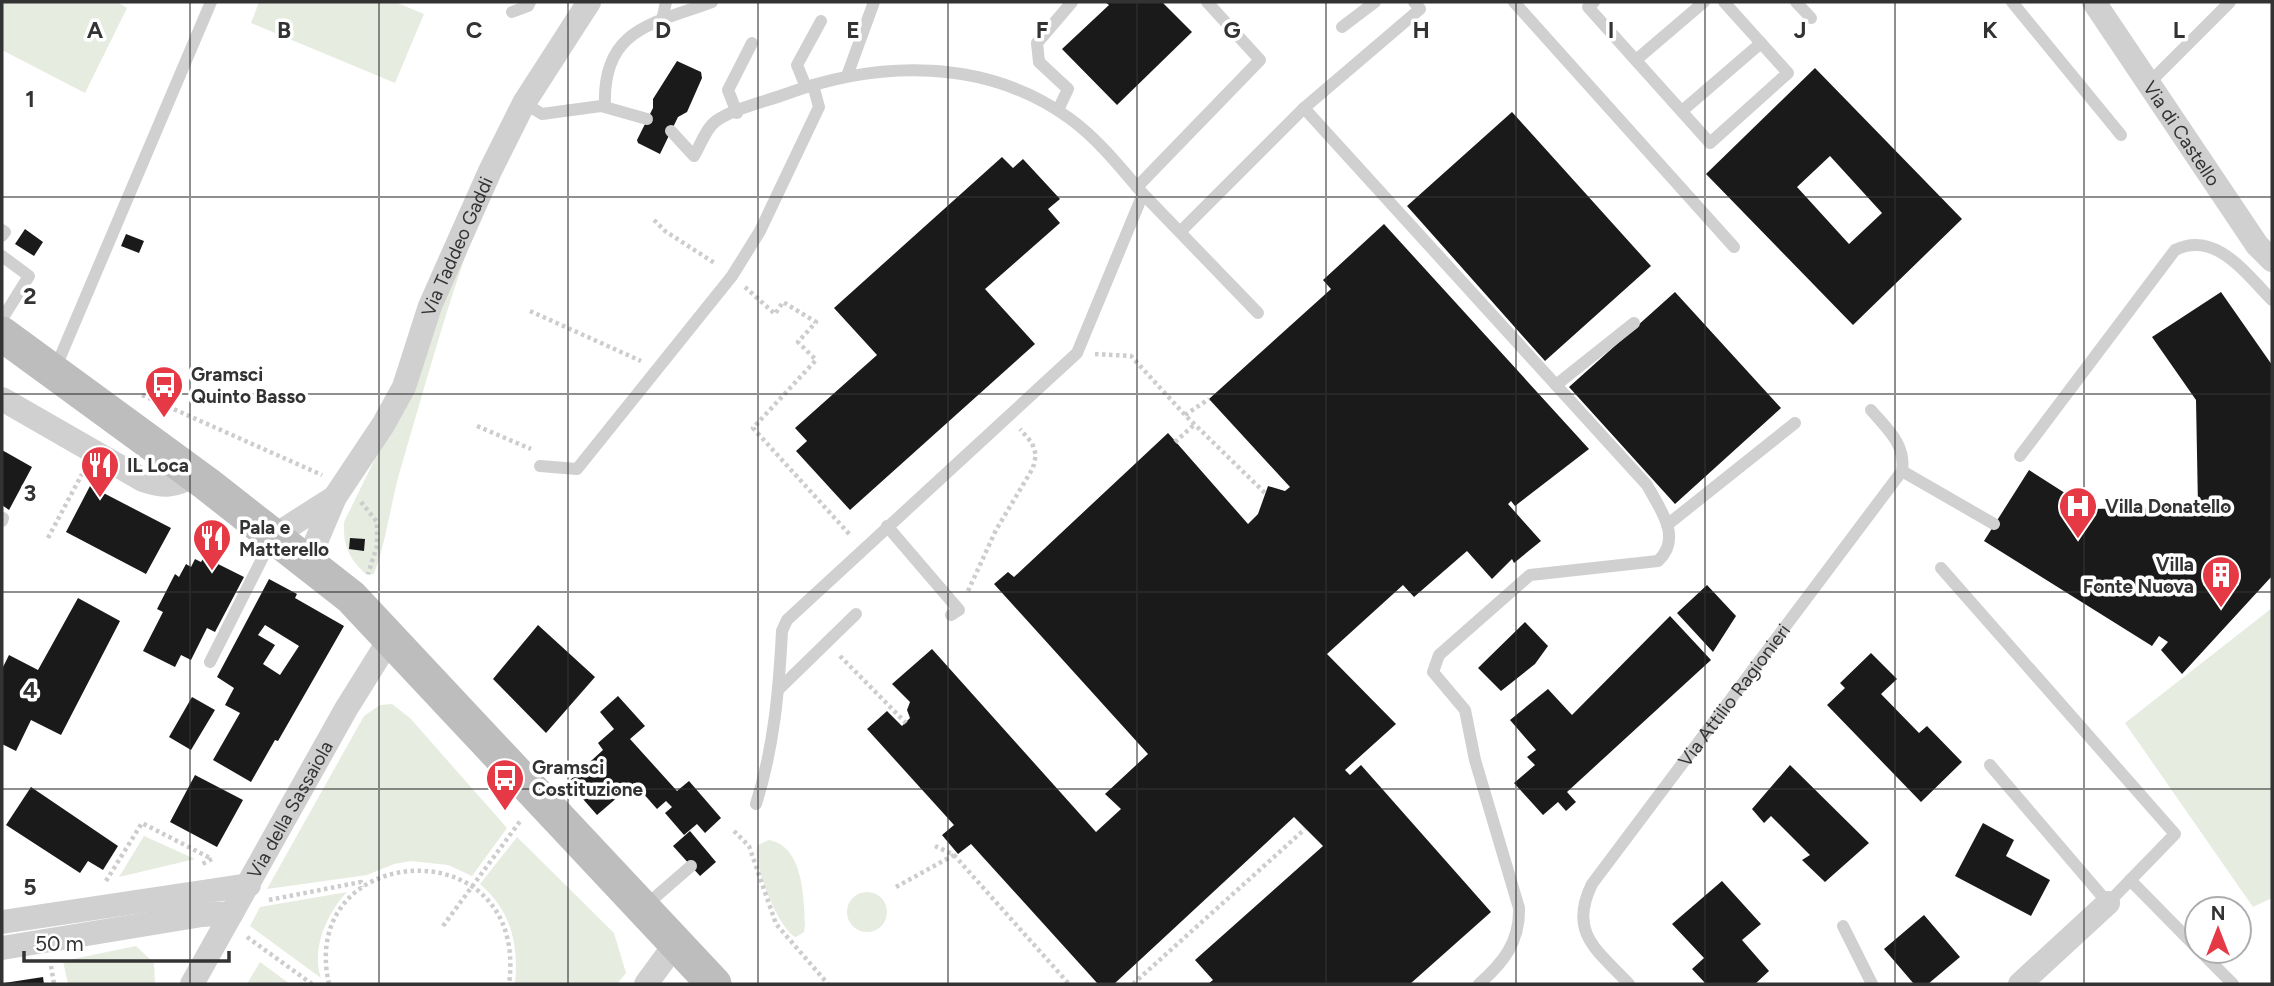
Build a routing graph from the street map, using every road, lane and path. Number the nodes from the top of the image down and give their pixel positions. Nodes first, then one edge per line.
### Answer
1 (211, 2) edge
2 (530, 2) edge
3 (589, 2) edge
4 (666, 2) edge
5 (712, 2) edge
6 (873, 2) edge
7 (1072, 2) edge
8 (1207, 2) edge
9 (1374, 2) edge
10 (1414, 2) edge
11 (1514, 2) edge
12 (1594, 2) edge
13 (1704, 2) edge
14 (1724, 2) edge
15 (1796, 2) edge
16 (2012, 2) edge
17 (2094, 2) edge
18 (2230, 2) edge
19 (512, 12) dead end
20 (1811, 18) dead end
21 (662, 20) junction
22 (821, 21) dead end
23 (1342, 27) dead end
24 (751, 43) dead end
25 (1761, 43) junction
26 (1636, 60) junction
27 (847, 76) junction
28 (2149, 83) junction
29 (809, 86) junction
30 (524, 103) junction
31 (606, 106) junction
32 (1304, 108) junction
33 (1058, 110) junction
34 (1682, 111) junction
35 (737, 113) junction
36 (647, 119) dead end
37 (671, 131) dead end
38 (2121, 135) dead end
39 (1140, 191) junction
40 (654, 220) dead end
41 (2, 230) edge
42 (1180, 232) junction
43 (2, 236) edge
44 (1734, 247) dead end
45 (2, 256) edge
46 (2272, 260) edge
47 (732, 276) junction
48 (2272, 300) edge
49 (530, 311) dead end
50 (1258, 313) dead end
51 (2, 319) edge
52 (1634, 323) dead end
53 (2, 334) edge
54 (1077, 353) junction
55 (658, 368) junction
56 (54, 372) junction
57 (1556, 385) junction
58 (135, 392) dead end
59 (2, 399) edge
60 (1209, 399) dead end
61 (1871, 410) dead end
62 (1008, 415) junction
63 (1185, 415) junction
64 (1795, 423) dead end
65 (1195, 424) junction
66 (477, 426) dead end
67 (1175, 442) dead end
68 (534, 450) dead end
69 (93, 452) junction
70 (2020, 456) dead end
71 (540, 466) dead end
72 (1902, 471) junction
73 (193, 475) junction
74 (338, 492) junction
75 (1265, 493) dead end
76 (1994, 524) dead end
77 (1667, 525) junction
78 (887, 526) junction
79 (274, 536) junction
80 (48, 538) dead end
81 (862, 548) junction
82 (307, 563) junction
83 (1941, 568) dead end
84 (351, 597) junction
85 (955, 612) joint
86 (856, 614) dead end
87 (391, 638) junction
88 (828, 643) junction
89 (210, 662) dead end
90 (779, 690) junction
91 (906, 723) dead end
92 (1990, 765) dead end
93 (539, 795) junction
94 (757, 804) dead end
95 (1305, 829) dead end
96 (734, 831) dead end
97 (935, 846) dead end
98 (954, 855) junction
99 (691, 866) dead end
100 (2130, 880) junction
101 (362, 887) junction
102 (472, 887) junction
103 (896, 887) dead end
104 (191, 893) junction
105 (2108, 903) junction
106 (238, 904) junction
107 (90, 908) junction
108 (642, 909) junction
109 (2, 922) edge
110 (443, 926) dead end
111 (1843, 926) dead end
112 (2183, 933) edge
113 (676, 943) junction
114 (2, 948) edge
115 (2215, 965) edge
116 (192, 984) edge
117 (312, 984) edge
118 (329, 984) edge
119 (509, 984) edge
120 (646, 984) edge
121 (714, 984) edge
122 (828, 984) edge
123 (1069, 984) edge
124 (1132, 984) edge
125 (1479, 984) edge
126 (1629, 984) edge
127 (1872, 984) edge
128 (2020, 984) edge
129 (2233, 984) edge

1 - 56 lane
2 - 19 lane
3 - 30 street, Via Taddeo Gaddi
4 - 21 lane
5 - 21 lane
6 - 27 lane
7 - 33 lane
8 - 39 lane
9 - 23 lane
10 - 32 lane
11 - 44 lane
12 - 26 lane
13 - 26 lane
14 - 25 lane
15 - 20 lane
16 - 38 lane
17 - 28 street, Via di Castello
18 - 28 lane
21 - 31 lane
22 - 29 lane
24 - 35 lane
25 - 34 lane
25 - 34 lane
26 - 34 lane
27 - 29 lane
27 - 33 lane
28 - 46 street, Via di Castello
29 - 35 lane
29 - 47 lane
30 - 31 lane
30 - 74 street, Via Taddeo Gaddi
31 - 36 lane
32 - 42 lane
32 - 57 lane
33 - 39 lane
35 - 37 lane
39 - 42 lane
39 - 54 lane
40 - 47 path
41 - 43 lane
42 - 50 lane
45 - 51 lane
47 - 55 lane
47 - 81 path
48 - 70 lane
49 - 55 path
52 - 57 lane
53 - 56 main road
54 - 62 lane
54 - 63 path
55 - 71 lane
56 - 73 main road
57 - 77 lane
58 - 74 path
59 - 69 street
60 - 63 path
61 - 72 lane
62 - 78 lane
62 - 85 path
63 - 65 path
64 - 77 lane
65 - 67 path
65 - 75 path
66 - 68 path
69 - 73 street
69 - 80 path
72 - 76 lane
72 - 126 lane, Via Attilio Ragionieri
73 - 79 main road
74 - 79 street, Via Taddeo Gaddi
74 - 82 street, Via Taddeo Gaddi
74 - 84 path
77 - 125 lane
78 - 81 lane
78 - 85 lane
79 - 82 main road
79 - 89 lane
81 - 90 lane
82 - 84 main road
83 - 100 lane
84 - 87 main road
86 - 88 lane
87 - 93 main road
87 - 106 street, Via della Sassaiola
88 - 90 lane
88 - 91 path
90 - 94 lane
92 - 105 lane
93 - 102 path
93 - 108 main road
95 - 124 path
96 - 122 path
97 - 98 path
98 - 103 path
98 - 123 path
99 - 108 lane
100 - 105 lane
100 - 112 lane
101 - 102 path
101 - 106 path
101 - 118 path
102 - 110 path
102 - 119 path
104 - 106 street
104 - 107 street
104 - 107 path
105 - 128 street
106 - 114 street
106 - 116 street, Via della Sassaiola
106 - 117 path
107 - 109 street
108 - 113 main road
111 - 127 lane
113 - 120 street
113 - 121 main road
115 - 129 lane

